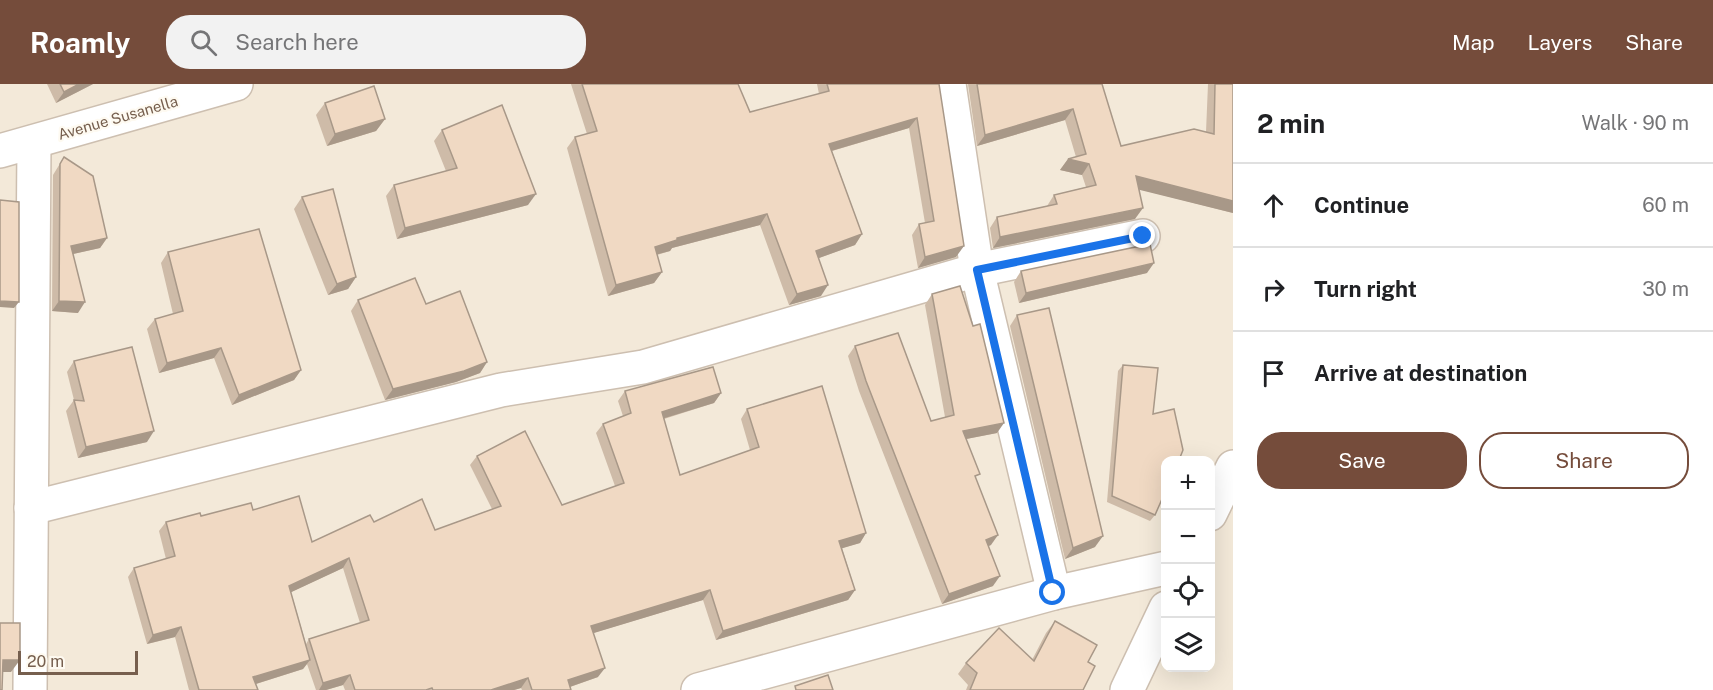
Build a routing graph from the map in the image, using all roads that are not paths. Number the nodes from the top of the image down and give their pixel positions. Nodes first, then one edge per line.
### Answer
1 (236, 84) edge
2 (949, 84) edge
3 (34, 142) junction
4 (0, 152) edge
5 (1143, 236) dead end
6 (977, 270) junction
7 (1233, 468) edge
8 (31, 508) junction
9 (1212, 510) edge
10 (1161, 569) edge
11 (1053, 593) junction
12 (1161, 618) edge
13 (30, 690) edge
14 (698, 690) edge
15 (1127, 690) edge

1 - 3 street, Avenue Susanella
2 - 6 street
3 - 4 street, Avenue Susanella
3 - 8 street
5 - 6 street
6 - 8 street
6 - 11 street
7 - 9 street
8 - 13 street
10 - 11 street
11 - 14 street
12 - 15 street

